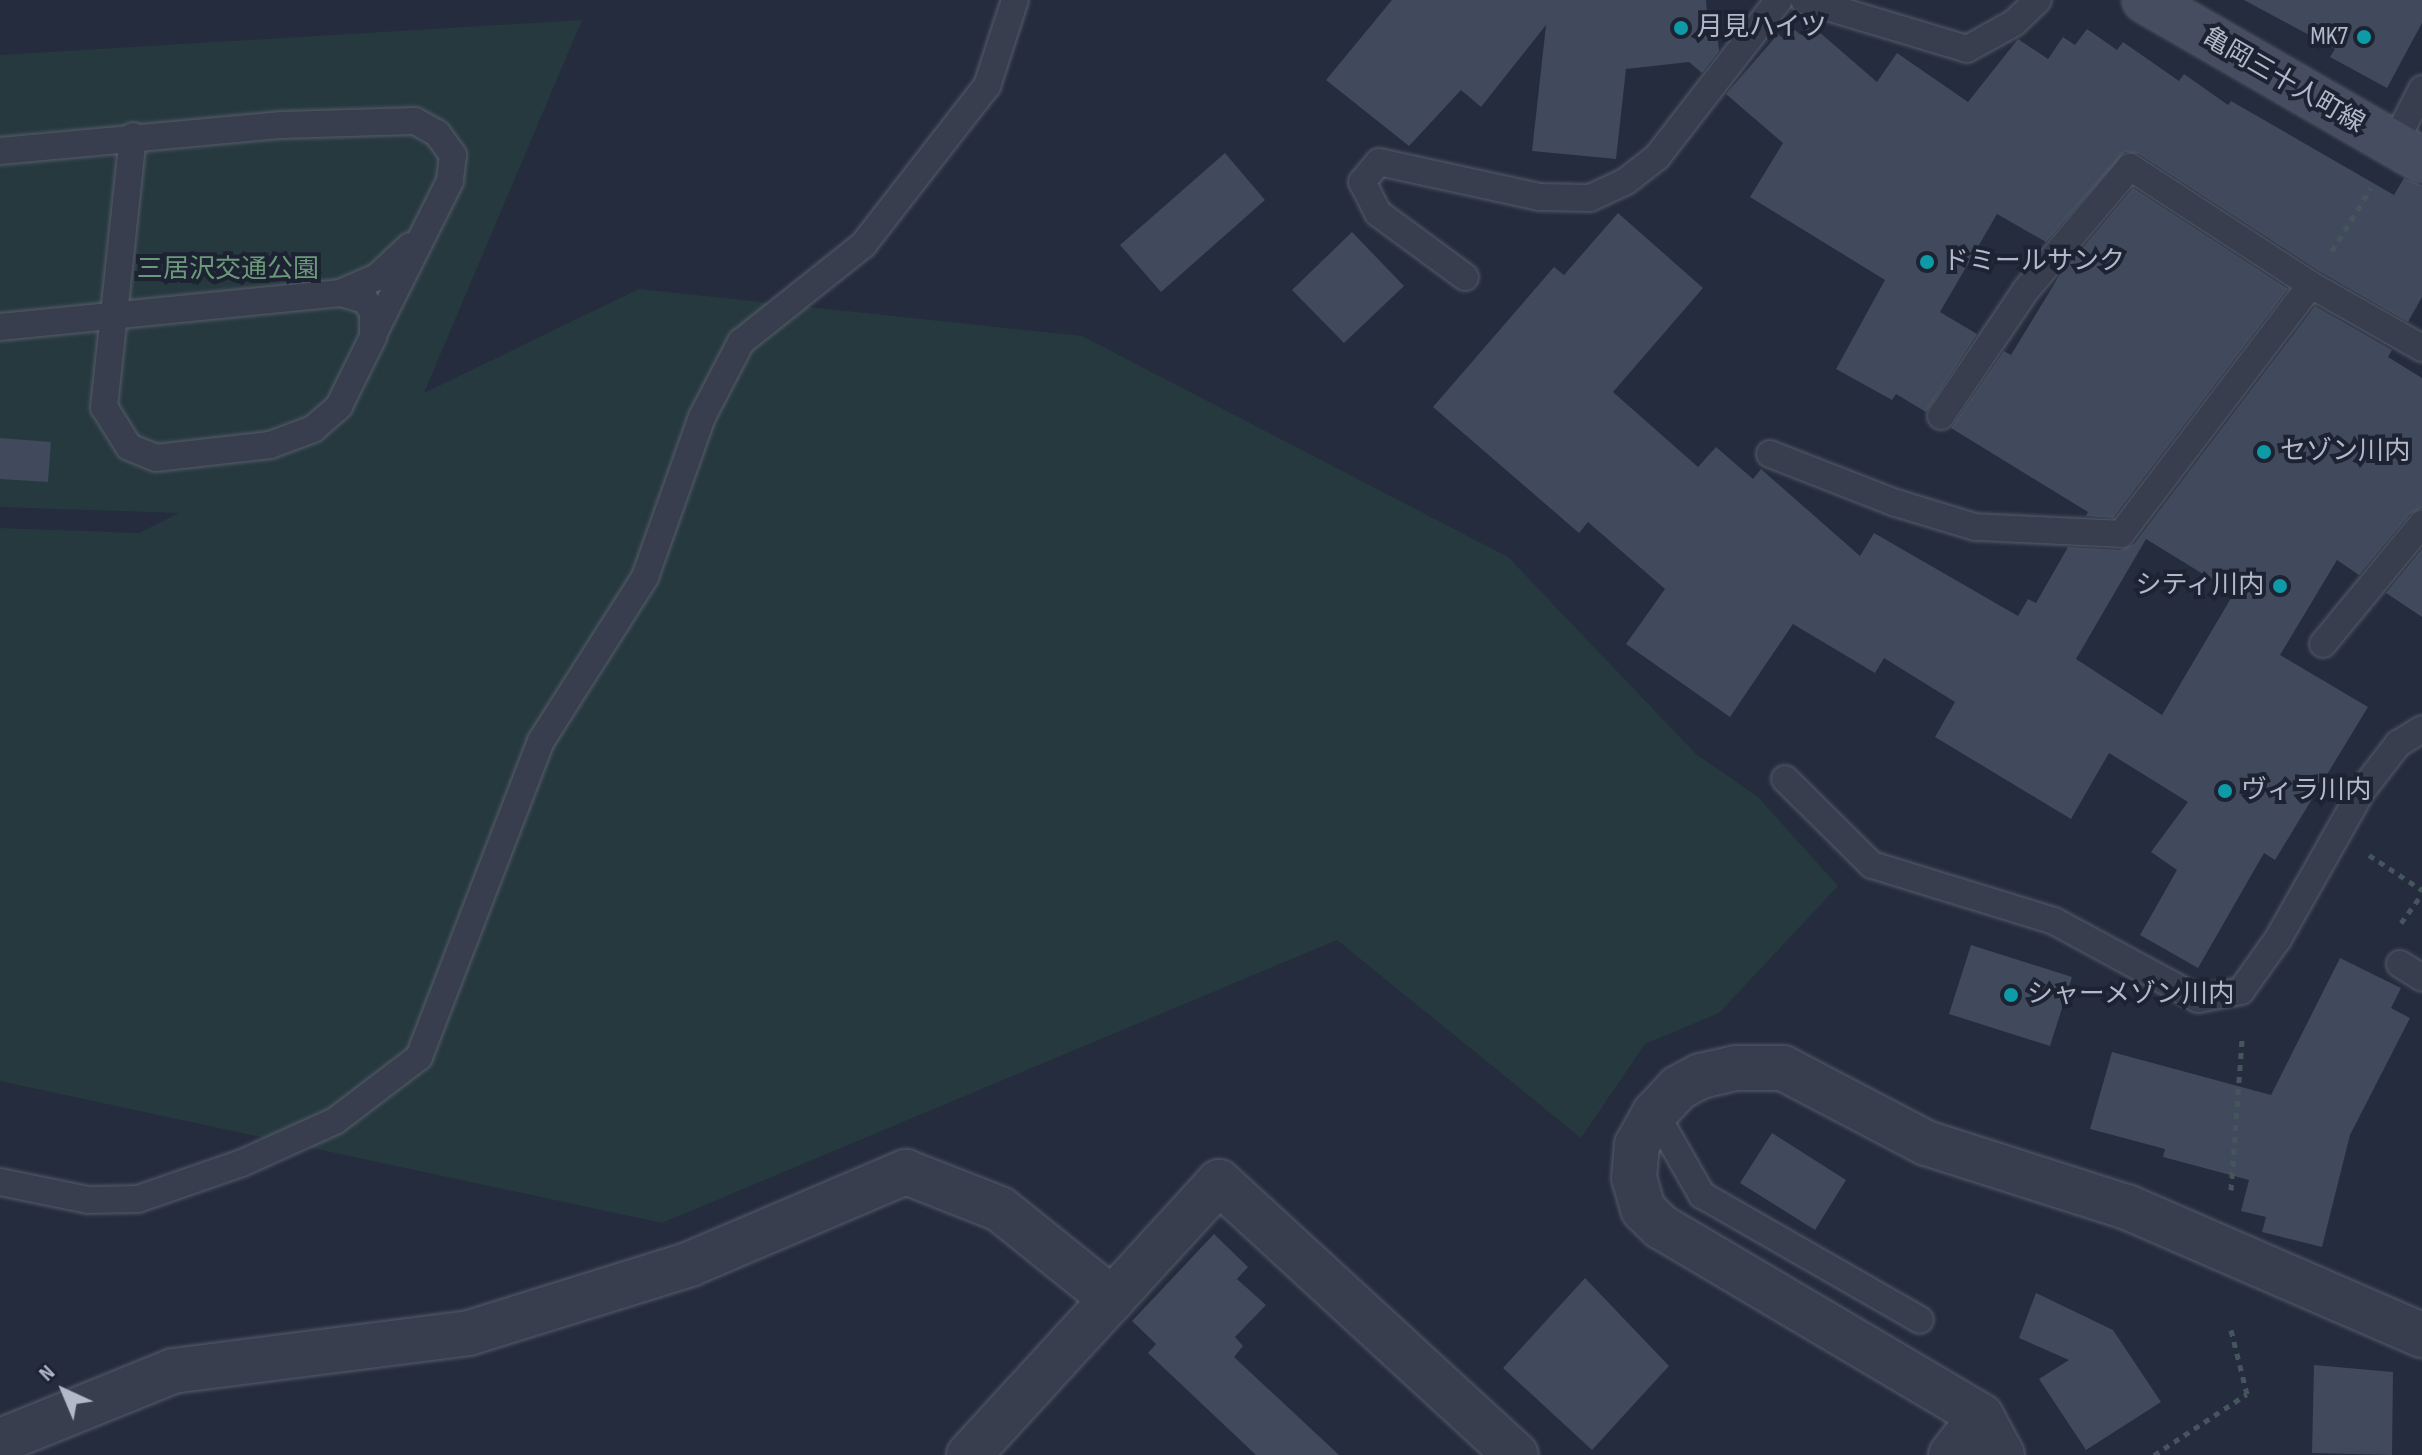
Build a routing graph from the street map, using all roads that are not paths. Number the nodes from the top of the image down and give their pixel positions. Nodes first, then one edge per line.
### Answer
1 (1015, 0) edge
2 (1779, 0) edge
3 (1804, 0) edge
4 (2038, 0) edge
5 (2145, 0) edge
6 (2422, 89) edge
7 (133, 136) junction
8 (0, 151) edge
9 (2408, 153) edge
10 (432, 217) junction
11 (1465, 277) dead end
12 (2311, 285) junction
13 (340, 293) junction
14 (110, 316) junction
15 (0, 327) edge
16 (373, 337) junction
17 (2422, 348) edge
18 (1941, 416) dead end
19 (1770, 454) dead end
20 (2422, 524) edge
21 (2323, 644) dead end
22 (2422, 729) edge
23 (1785, 779) dead end
24 (1655, 1113) junction
25 (0, 1182) edge
26 (1112, 1299) junction
27 (1920, 1320) dead end
28 (2422, 1335) edge
29 (1981, 1416) junction
30 (5, 1439) dead end
31 (969, 1455) edge
32 (1516, 1455) edge
33 (1951, 1455) edge
34 (2002, 1455) edge

1 - 25 lane
2 - 11 lane
3 - 4 lane
5 - 9 street, 亀岡三十人町線
6 - 9 lane
7 - 8 lane
7 - 10 lane
7 - 14 lane
10 - 13 lane
10 - 16 lane
12 - 17 lane
12 - 18 lane
12 - 19 lane
13 - 14 lane
13 - 16 lane
14 - 15 lane
14 - 16 lane
20 - 21 lane
22 - 23 lane
24 - 27 lane
24 - 28 street
24 - 29 street
26 - 30 street
26 - 31 street
26 - 32 street
29 - 33 street
29 - 34 street

